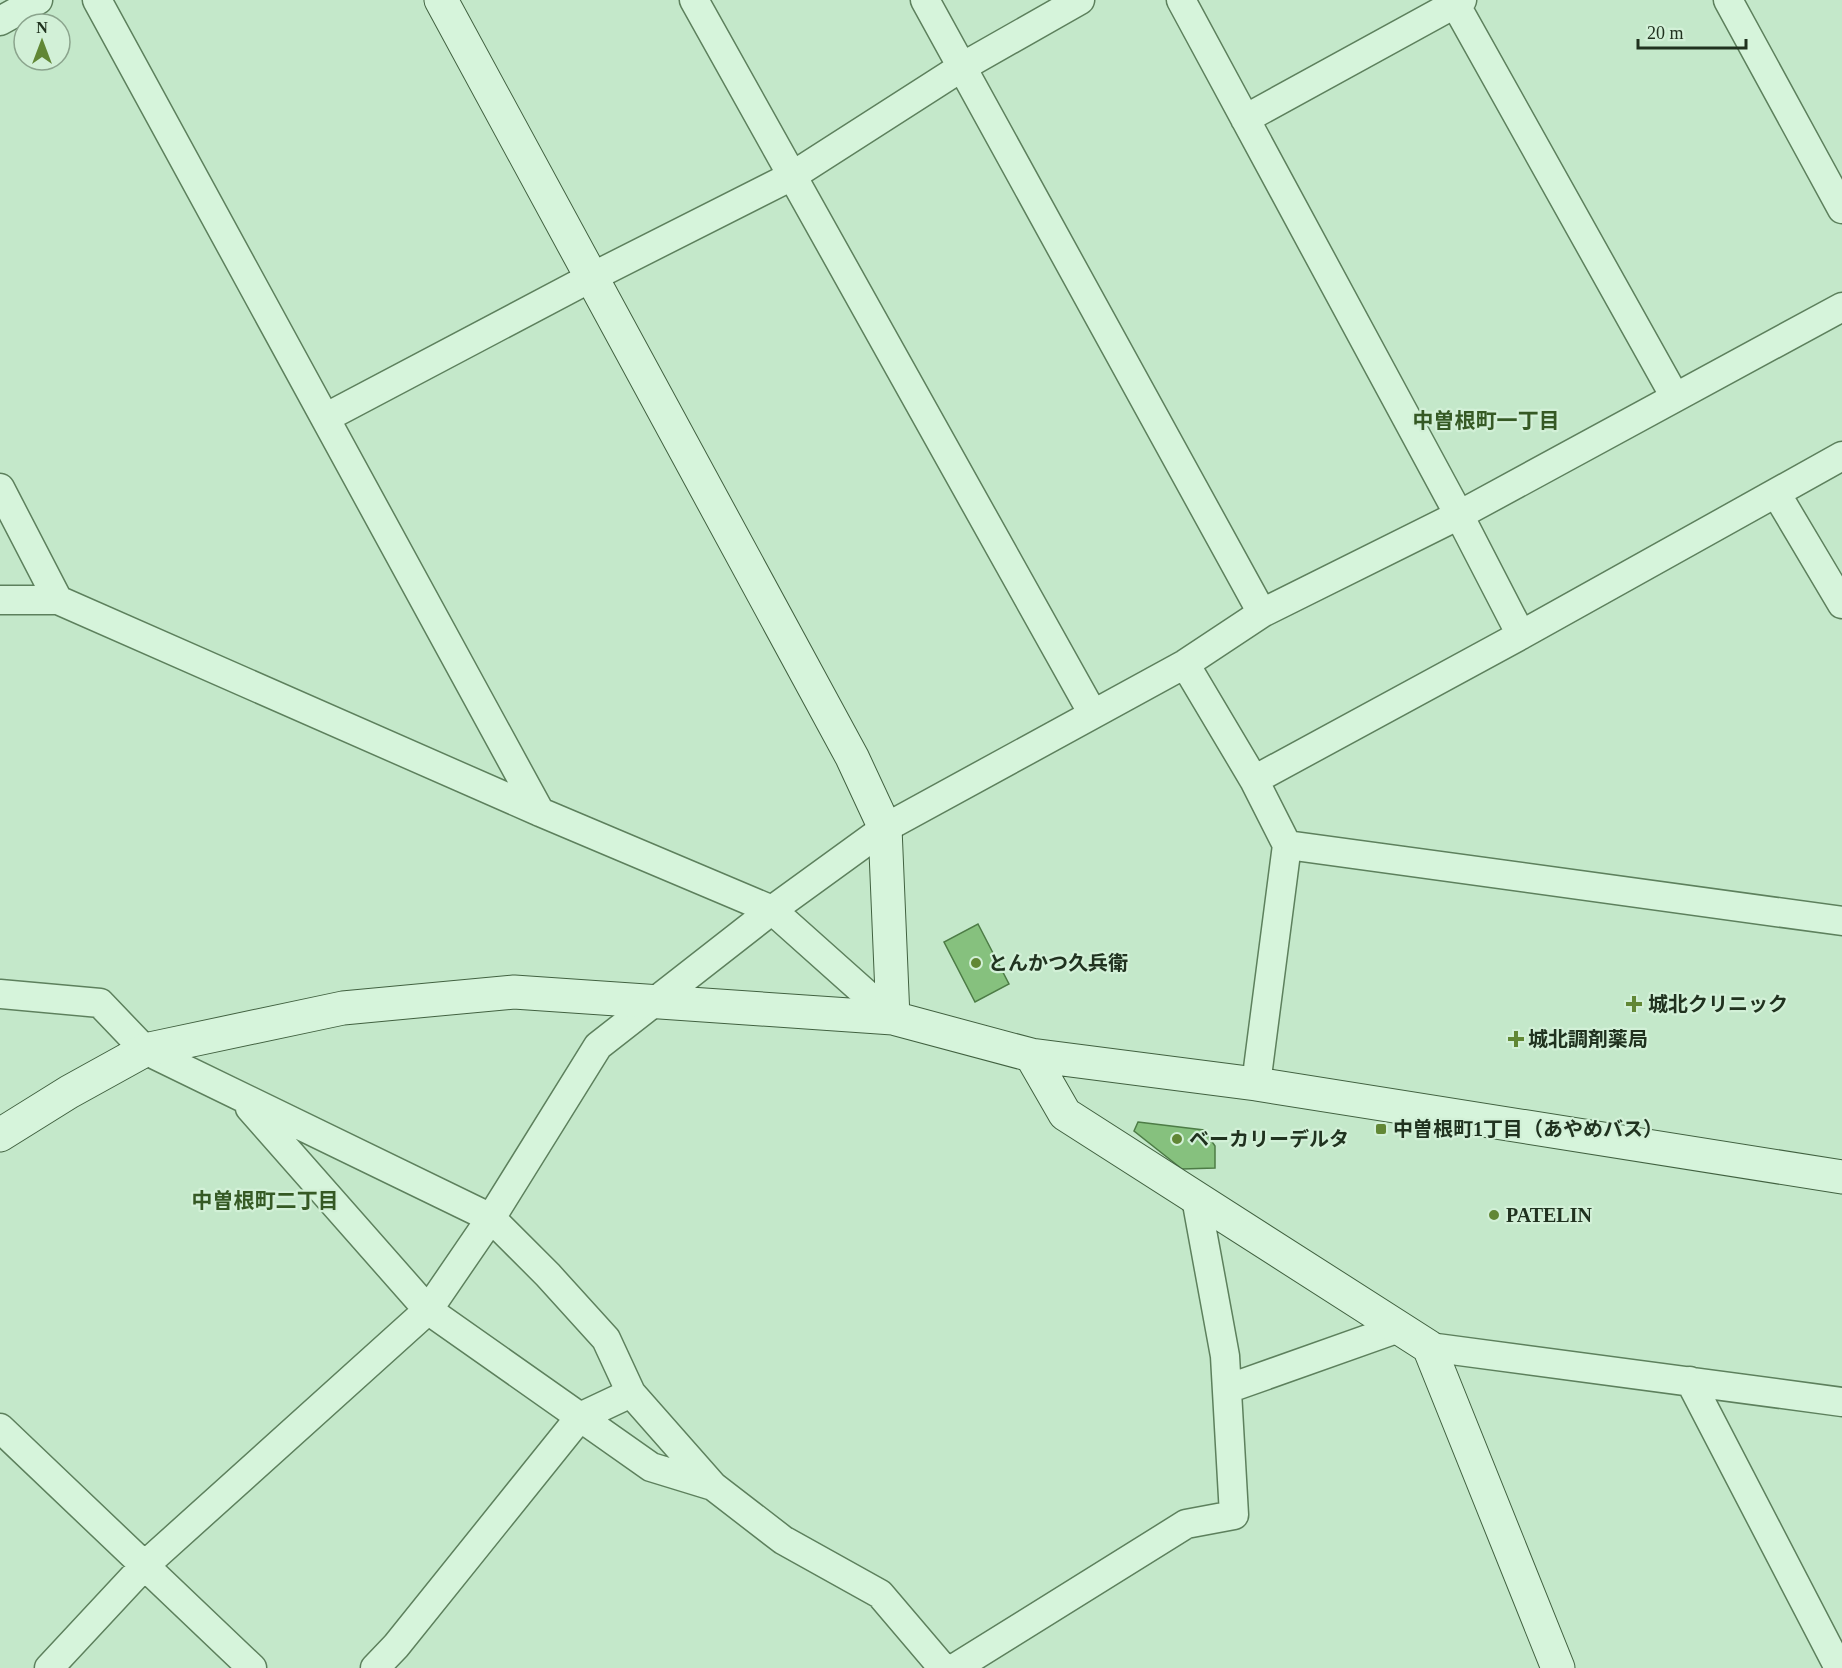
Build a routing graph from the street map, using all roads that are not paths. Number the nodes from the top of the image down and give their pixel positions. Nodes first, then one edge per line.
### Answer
1 (38, 0) edge
2 (97, 0) edge
3 (441, 0) edge
4 (694, 0) edge
5 (925, 0) edge
6 (1080, 0) edge
7 (1180, 0) edge
8 (1728, 0) edge
9 (1457, 1) edge
10 (0, 21) edge
11 (962, 67) junction
12 (1245, 118) junction
13 (792, 176) junction
14 (1842, 209) edge
15 (591, 277) junction
16 (1842, 307) edge
17 (1675, 397) junction
18 (325, 418) junction
19 (1842, 456) edge
20 (0, 488) edge
21 (1776, 493) junction
22 (1459, 515) junction
23 (0, 600) edge
24 (58, 600) junction
25 (1842, 604) edge
26 (1262, 613) junction
27 (1521, 635) junction
28 (1185, 664) junction
29 (1093, 714) junction
30 (1254, 780) junction
31 (540, 812) junction
32 (885, 828) junction
33 (1287, 845) junction
34 (772, 910) junction
35 (1842, 921) edge
36 (0, 994) edge
37 (654, 1002) junction
38 (893, 1018) junction
39 (145, 1050) junction
40 (1031, 1055) junction
41 (1256, 1084) junction
42 (242, 1098) junction
43 (0, 1135) edge
44 (1842, 1177) edge
45 (1196, 1198) junction
46 (491, 1218) junction
47 (428, 1310) junction
48 (1399, 1328) junction
49 (1429, 1347) junction
50 (1689, 1381) junction
51 (1227, 1389) junction
52 (631, 1393) junction
53 (1842, 1401) edge
54 (580, 1417) junction
55 (0, 1428) edge
56 (713, 1486) junction
57 (144, 1566) junction
58 (49, 1668) edge
59 (252, 1668) edge
60 (375, 1668) edge
61 (943, 1668) edge
62 (954, 1668) edge
63 (1558, 1668) edge
64 (1839, 1668) edge

1 - 10 street
2 - 18 street
3 - 15 street
4 - 13 street
5 - 11 street
6 - 11 street
7 - 12 street
8 - 14 street
9 - 12 street
9 - 17 street
11 - 13 street
11 - 26 street
12 - 22 street
13 - 15 street
13 - 29 street
15 - 18 street
15 - 32 street
16 - 17 street
17 - 22 street
18 - 31 street
19 - 21 street
20 - 24 street
21 - 25 street
21 - 27 street
22 - 26 street
22 - 27 street
23 - 24 street
24 - 31 street
26 - 28 street
27 - 30 street
28 - 29 street
28 - 30 street
29 - 32 street
30 - 33 street
31 - 34 street
32 - 34 street
32 - 38 street
33 - 35 street
33 - 41 street
34 - 37 street
34 - 38 street
36 - 39 street
37 - 38 street
37 - 39 street
37 - 46 street
38 - 40 street
39 - 42 street
39 - 43 street
40 - 41 street
40 - 45 street
41 - 44 street
42 - 46 street
42 - 47 street
45 - 48 street
45 - 51 street
46 - 47 street
46 - 52 street
47 - 54 street
47 - 57 street
48 - 49 street
48 - 51 street
49 - 50 street
49 - 63 street
50 - 53 street
50 - 64 street
51 - 62 street
52 - 54 street
52 - 56 street
54 - 56 street
54 - 60 street
55 - 57 street
56 - 61 street
57 - 58 street
57 - 59 street

